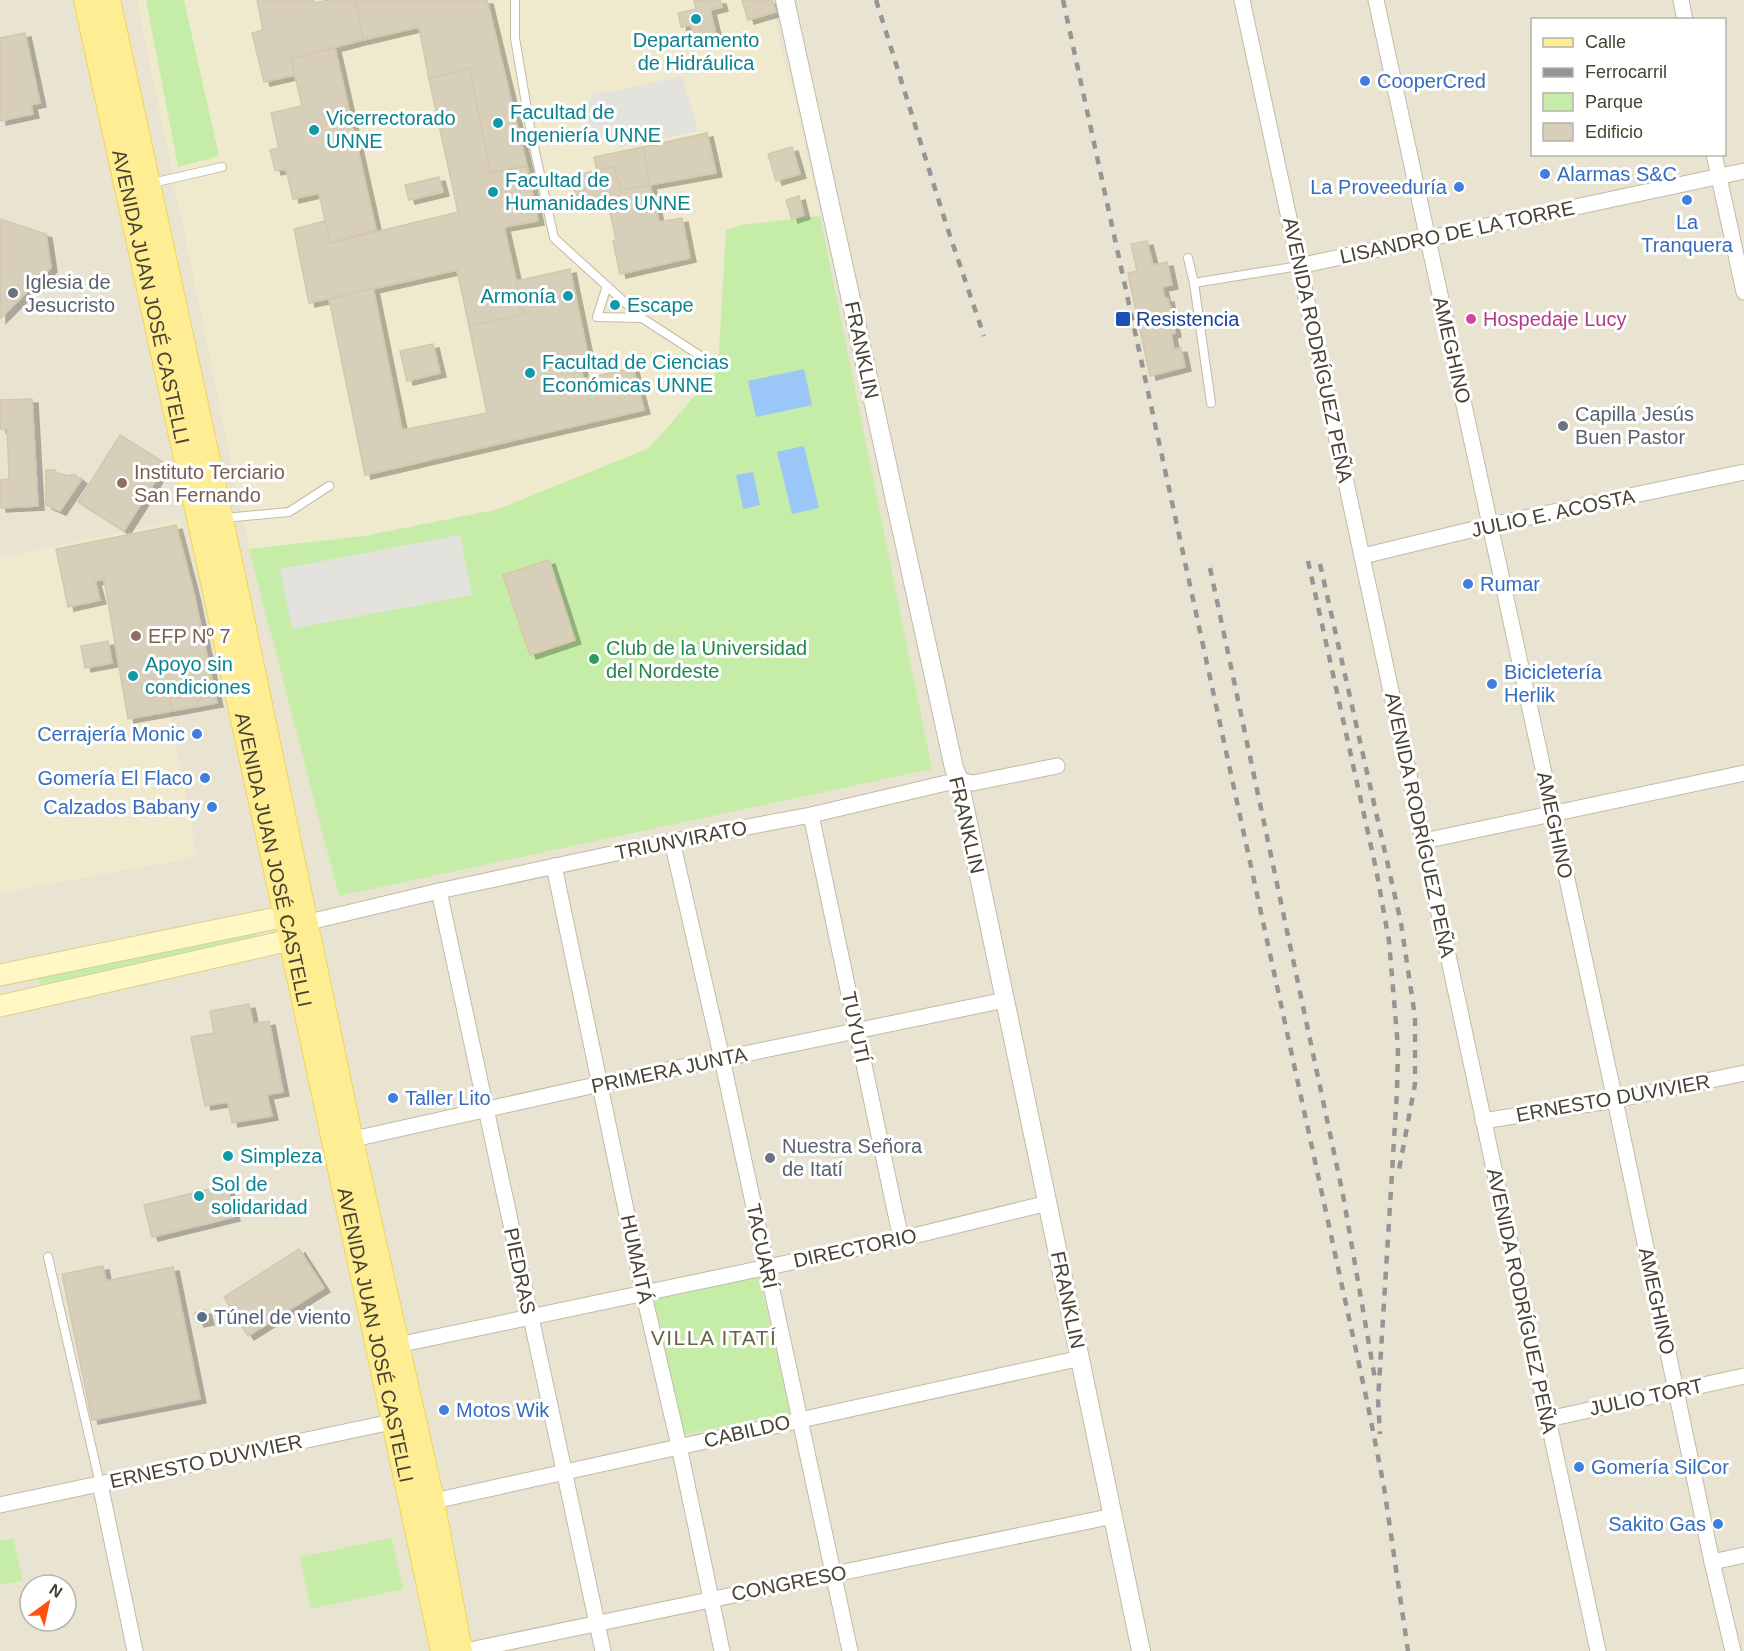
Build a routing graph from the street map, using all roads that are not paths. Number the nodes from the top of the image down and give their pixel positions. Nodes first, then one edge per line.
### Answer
1 (86, 0) edge
2 (108, 0) edge
3 (515, 0) edge
4 (785, 0) edge
5 (1242, 0) edge
6 (1376, 0) edge
7 (1681, 0) edge
8 (1685, 18) edge
9 (1714, 156) edge
10 (222, 167) dead end
11 (1744, 171) edge
12 (1719, 176) junction
13 (147, 184) junction
14 (1427, 239) junction
15 (1188, 258) dead end
16 (1299, 266) junction
17 (1194, 283) junction
18 (607, 286) junction
19 (1744, 292) edge
20 (642, 318) junction
21 (702, 357) dead end
22 (1211, 403) dead end
23 (1744, 472) edge
24 (329, 486) dead end
25 (219, 518) junction
26 (1491, 525) junction
27 (1363, 556) junction
28 (1057, 766) dead end
29 (1744, 773) edge
30 (959, 780) junction
31 (1552, 812) junction
32 (811, 815) junction
33 (672, 841) junction
34 (1424, 841) junction
35 (554, 866) junction
36 (439, 891) junction
37 (294, 926) junction
38 (0, 975) edge
39 (1005, 1000) junction
40 (0, 1006) edge
41 (857, 1031) junction
42 (722, 1059) junction
43 (1744, 1074) edge
44 (600, 1084) junction
45 (1615, 1100) junction
46 (485, 1110) junction
47 (1483, 1121) junction
48 (342, 1141) junction
49 (1048, 1203) junction
50 (901, 1239) junction
51 (48, 1257) dead end
52 (767, 1267) junction
53 (643, 1292) junction
54 (530, 1317) junction
55 (388, 1347) junction
56 (1081, 1358) junction
57 (1744, 1376) edge
58 (1676, 1390) junction
59 (403, 1419) junction
60 (800, 1419) junction
61 (1548, 1419) junction
62 (680, 1446) junction
63 (565, 1471) junction
64 (100, 1485) junction
65 (422, 1503) junction
66 (0, 1505) edge
67 (1113, 1516) junction
68 (1744, 1556) edge
69 (1712, 1562) junction
70 (833, 1575) junction
71 (711, 1599) junction
72 (597, 1623) junction
73 (135, 1651) edge
74 (443, 1651) edge
75 (460, 1651) edge
76 (465, 1651) edge
77 (603, 1651) edge
78 (722, 1651) edge
79 (850, 1651) edge
80 (1141, 1651) edge
81 (1598, 1651) edge
82 (1733, 1651) edge

1 - 37 main road, AVENIDA JUAN JOSÉ CASTELLI
2 - 13 main road, AVENIDA JUAN JOSÉ CASTELLI
3 - 18 lane
4 - 30 street, FRANKLIN
5 - 16 street, AVENIDA RODRÍGUEZ PEÑA
6 - 14 street, AMEGHINO
7 - 8 street
9 - 12 street
10 - 13 lane
11 - 12 street, LISANDRO DE LA TORRE
12 - 14 street, LISANDRO DE LA TORRE
12 - 19 street
13 - 25 main road, AVENIDA JUAN JOSÉ CASTELLI
14 - 16 street, LISANDRO DE LA TORRE
14 - 26 street, AMEGHINO
15 - 17 lane
16 - 17 lane, LISANDRO DE LA TORRE
16 - 27 street, AVENIDA RODRÍGUEZ PEÑA
17 - 22 lane
18 - 20 lane
18 - 20 lane
20 - 21 lane
23 - 26 street, JULIO E. ACOSTA
24 - 25 lane
25 - 37 main road, AVENIDA JUAN JOSÉ CASTELLI
26 - 27 street, JULIO E. ACOSTA
26 - 31 street, AMEGHINO
27 - 34 street, AVENIDA RODRÍGUEZ PEÑA
28 - 30 street, TRIUNVIRATO
29 - 31 street
30 - 32 street, TRIUNVIRATO
30 - 39 street, FRANKLIN
31 - 34 street
31 - 45 street, AMEGHINO
32 - 33 street, TRIUNVIRATO
32 - 41 street, TUYUTÍ
33 - 35 street, TRIUNVIRATO
33 - 42 street, TACUARÍ
34 - 47 street, AVENIDA RODRÍGUEZ PEÑA
35 - 36 street, TRIUNVIRATO
35 - 44 street, HUMAITÁ
36 - 37 street, TRIUNVIRATO
36 - 46 street, PIEDRAS
37 - 38 main road
37 - 40 main road
37 - 48 main road, AVENIDA JUAN JOSÉ CASTELLI
39 - 41 street, PRIMERA JUNTA
39 - 49 street, FRANKLIN
41 - 42 street, PRIMERA JUNTA
41 - 50 street, TUYUTÍ
42 - 44 street, PRIMERA JUNTA
42 - 52 street, TACUARÍ
43 - 45 street, ERNESTO DUVIVIER
44 - 46 street, PRIMERA JUNTA
44 - 53 street, HUMAITÁ
45 - 47 street, ERNESTO DUVIVIER
45 - 58 street, AMEGHINO
46 - 48 street, PRIMERA JUNTA
46 - 54 street, PIEDRAS
47 - 61 street, AVENIDA RODRÍGUEZ PEÑA
48 - 55 main road, AVENIDA JUAN JOSÉ CASTELLI
49 - 50 street, DIRECTORIO
49 - 56 street, FRANKLIN
50 - 52 street, DIRECTORIO
51 - 64 lane
52 - 53 street, DIRECTORIO
52 - 60 street, TACUARÍ
53 - 54 street, DIRECTORIO
53 - 62 street, HUMAITÁ
54 - 55 street, DIRECTORIO
54 - 63 street, PIEDRAS
55 - 59 main road, AVENIDA JUAN JOSÉ CASTELLI
56 - 60 street, CABILDO
56 - 67 street, FRANKLIN
57 - 58 street, JULIO TORT
58 - 61 street, JULIO TORT
58 - 69 street, AMEGHINO
59 - 64 street, ERNESTO DUVIVIER
59 - 65 main road, AVENIDA JUAN JOSÉ CASTELLI
60 - 62 street, CABILDO
60 - 70 street, TACUARÍ
61 - 81 street, AVENIDA RODRÍGUEZ PEÑA
62 - 63 street, CABILDO
62 - 71 street, HUMAITÁ
63 - 65 street, CABILDO
63 - 72 street, PIEDRAS
64 - 66 street, ERNESTO DUVIVIER
64 - 73 street
65 - 74 main road, AVENIDA JUAN JOSÉ CASTELLI
65 - 75 main road, AVENIDA JUAN JOSÉ CASTELLI
67 - 70 street, CONGRESO
67 - 80 street, FRANKLIN
68 - 69 street
69 - 82 street, AMEGHINO
70 - 71 street, CONGRESO
70 - 79 street, TACUARÍ
71 - 72 street, CONGRESO
71 - 78 street, HUMAITÁ
72 - 76 street, CONGRESO
72 - 77 street, PIEDRAS

